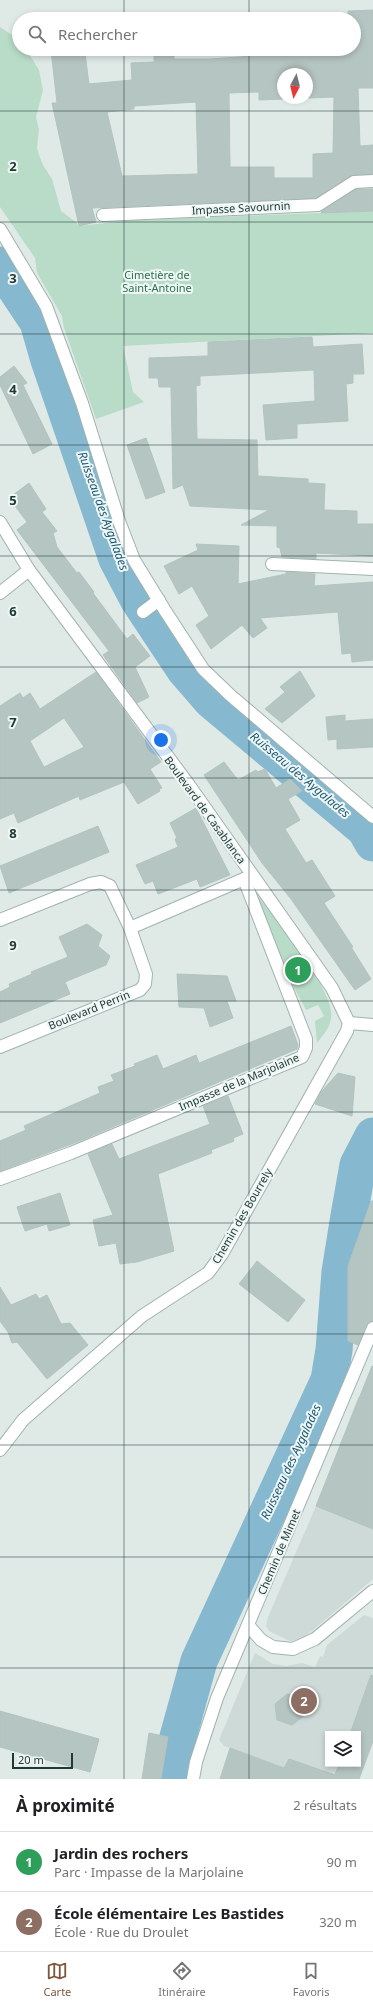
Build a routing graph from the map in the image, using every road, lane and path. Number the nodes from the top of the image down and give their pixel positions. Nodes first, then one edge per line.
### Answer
1 (373, 182) edge
2 (103, 215) dead end
3 (0, 229) edge
4 (0, 522) edge
5 (272, 564) dead end
6 (373, 568) edge
7 (30, 570) junction
8 (0, 593) edge
9 (373, 818) edge
10 (248, 877) junction
11 (0, 920) edge
12 (130, 928) junction
13 (354, 1024) junction
14 (373, 1025) edge
15 (0, 1047) edge
16 (0, 1179) edge
17 (373, 1328) edge
18 (0, 1450) edge
19 (373, 1591) edge
20 (248, 1625) junction
21 (193, 1779) edge

1 - 2 street, Impasse Savournin
3 - 9 street
4 - 7 street, Boulevard de Casablanca
5 - 6 street
7 - 8 street
7 - 10 street, Boulevard de Casablanca
10 - 12 street
10 - 13 street, Boulevard de Casablanca
10 - 16 street, Impasse de la Marjolaine
11 - 12 street, Boulevard Perrin
12 - 15 street, Boulevard Perrin
13 - 14 street
13 - 18 street, Chemin des Bourrely
17 - 20 street, Chemin de Mimet
19 - 20 street
20 - 21 street, Chemin de Mimet

